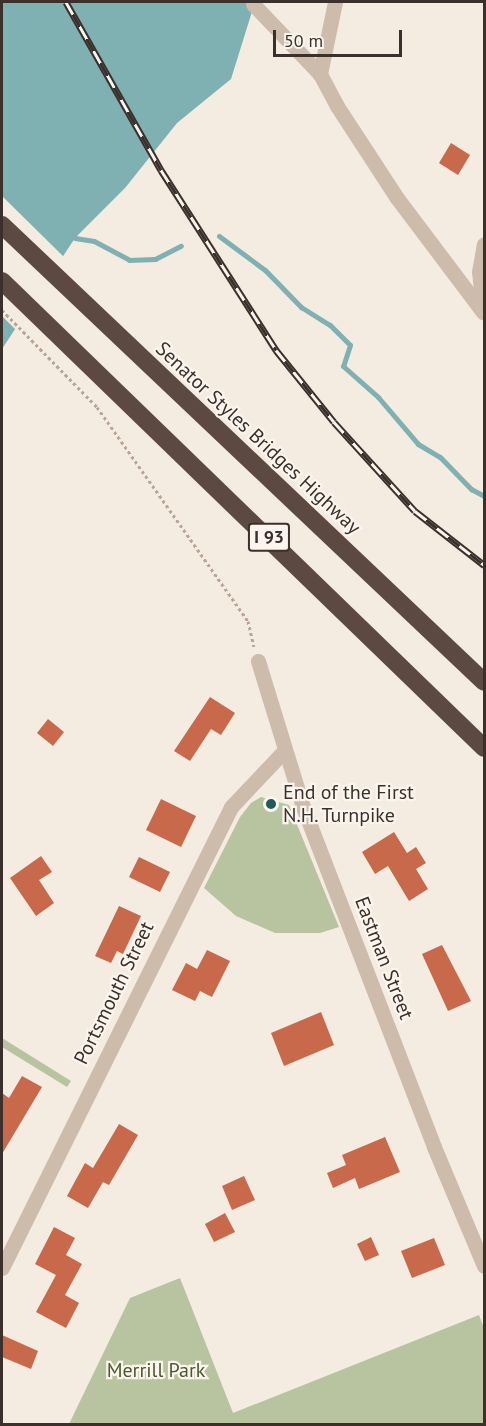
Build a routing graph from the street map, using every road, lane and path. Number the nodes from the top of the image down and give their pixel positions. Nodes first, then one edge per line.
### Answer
1 (335, 2) edge
2 (253, 4) dead end
3 (320, 74) junction
4 (2, 225) edge
5 (484, 244) edge
6 (2, 281) edge
7 (2, 310) edge
8 (484, 314) edge
9 (258, 661) joint
10 (484, 682) edge
11 (484, 748) edge
12 (284, 751) junction
13 (484, 1266) edge
14 (2, 1268) edge

1 - 3 street
2 - 3 street
3 - 8 street
4 - 10 highway, Senator Styles Bridges Highway / I 93
5 - 8 street
6 - 11 highway, I 93
7 - 9 path
9 - 12 street, Eastman Street
12 - 13 street, Eastman Street
12 - 14 street, Portsmouth Street

